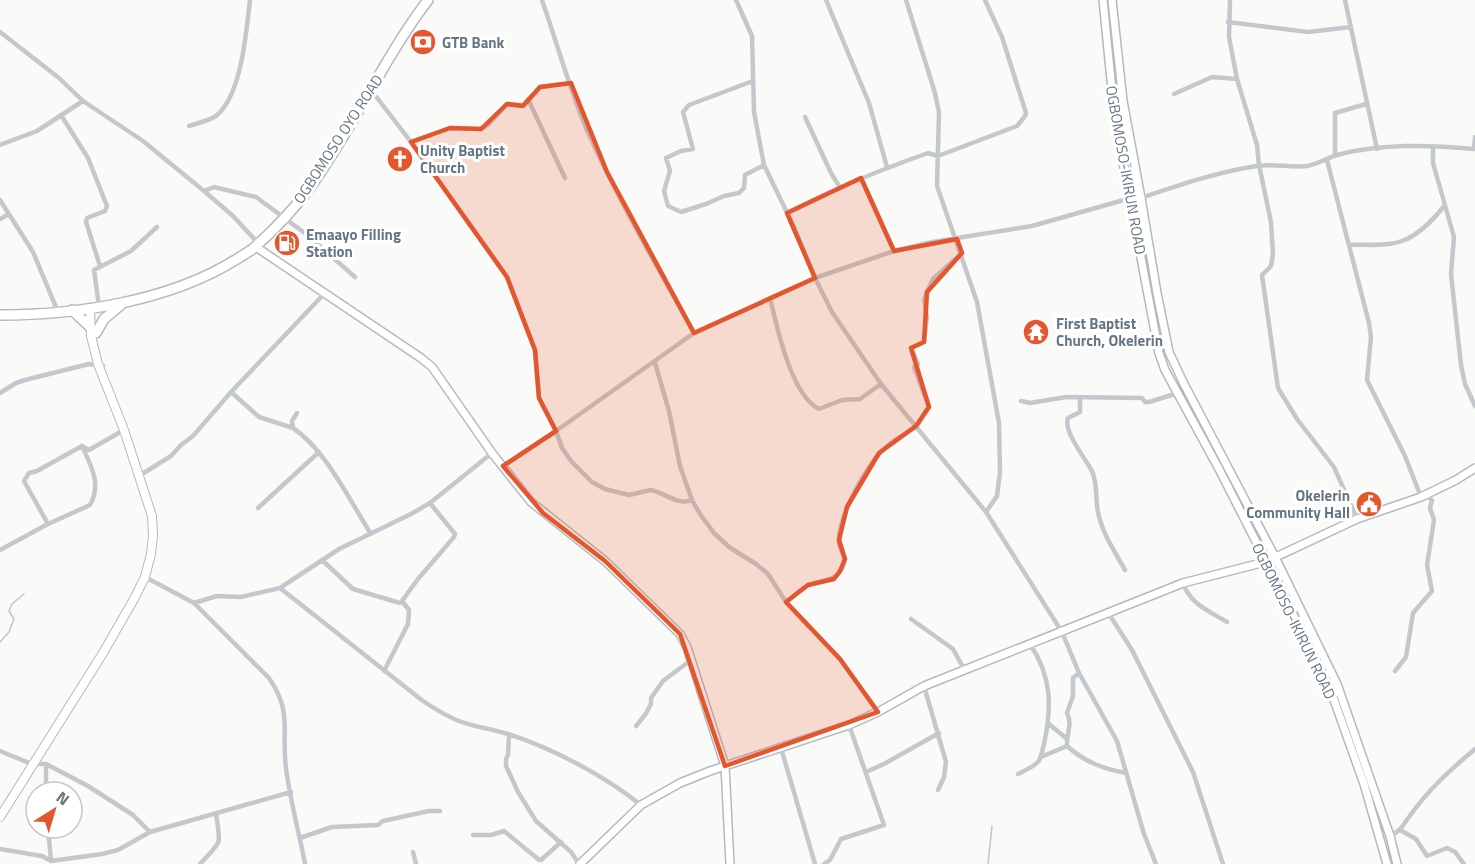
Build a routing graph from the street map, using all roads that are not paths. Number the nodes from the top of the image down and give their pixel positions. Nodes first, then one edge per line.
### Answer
1 (250, 0) edge
2 (542, 0) edge
3 (736, 0) edge
4 (826, 0) edge
5 (906, 0) edge
6 (985, 0) edge
7 (1103, 0) edge
8 (1112, 0) edge
9 (1230, 0) edge
10 (1345, 0) edge
11 (425, 2) edge
12 (1228, 22) junction
13 (1351, 27) junction
14 (0, 32) edge
15 (1237, 79) junction
16 (753, 81) junction
17 (571, 83) junction
18 (371, 90) junction
19 (1174, 94) dead end
20 (528, 99) junction
21 (83, 101) junction
22 (1366, 104) junction
23 (61, 115) junction
24 (805, 117) dead end
25 (189, 126) dead end
26 (1475, 137) edge
27 (411, 142) junction
28 (0, 145) edge
29 (1433, 146) junction
30 (1377, 149) junction
31 (1474, 149) edge
32 (1335, 155) junction
33 (938, 156) junction
34 (1326, 160) junction
35 (764, 165) junction
36 (1259, 165) junction
37 (887, 167) junction
38 (565, 177) dead end
39 (861, 178) junction
40 (839, 186) junction
41 (204, 191) junction
42 (1131, 198) junction
43 (1141, 198) junction
44 (0, 200) edge
45 (1445, 205) junction
46 (787, 213) junction
47 (9, 214) junction
48 (0, 219) edge
49 (285, 219) junction
50 (157, 227) dead end
51 (957, 239) junction
52 (257, 245) junction
53 (1349, 245) junction
54 (894, 251) junction
55 (962, 253) junction
56 (100, 266) junction
57 (356, 277) dead end
58 (815, 278) junction
59 (325, 293) junction
60 (771, 298) junction
61 (126, 301) junction
62 (95, 307) junction
63 (72, 310) junction
64 (58, 312) junction
65 (0, 315) edge
66 (93, 330) junction
67 (694, 333) junction
68 (655, 363) junction
69 (101, 365) junction
70 (881, 384) junction
71 (231, 392) junction
72 (0, 393) edge
73 (1178, 393) junction
74 (1080, 398) junction
75 (1021, 401) dead end
76 (1475, 406) edge
77 (297, 413) dead end
78 (916, 426) junction
79 (293, 428) junction
80 (124, 430) junction
81 (556, 431) junction
82 (82, 446) junction
83 (319, 452) junction
84 (492, 453) junction
85 (503, 466) junction
86 (1475, 468) edge
87 (139, 476) junction
88 (1420, 496) junction
89 (692, 500) junction
90 (430, 503) junction
91 (258, 508) dead end
92 (986, 512) junction
93 (1357, 519) junction
94 (48, 524) junction
95 (371, 534) junction
96 (0, 550) edge
97 (1275, 557) junction
98 (322, 560) junction
99 (1265, 562) junction
100 (1125, 570) dead end
101 (145, 577) junction
102 (1183, 583) junction
103 (280, 588) junction
104 (402, 601) junction
105 (786, 602) junction
106 (194, 603) junction
107 (1109, 614) junction
108 (911, 619) dead end
109 (1227, 622) dead end
110 (1062, 632) junction
111 (1030, 644) junction
112 (691, 660) junction
113 (964, 669) junction
114 (384, 671) junction
115 (1395, 671) dead end
116 (1079, 673) junction
117 (924, 686) junction
118 (878, 712) junction
119 (1049, 724) junction
120 (849, 725) junction
121 (636, 726) dead end
122 (939, 733) junction
123 (509, 734) junction
124 (1067, 739) junction
125 (1067, 746) junction
126 (781, 748) junction
127 (1475, 749) edge
128 (0, 751) edge
129 (1041, 757) junction
130 (32, 764) junction
131 (46, 764) junction
132 (724, 766) junction
133 (866, 772) junction
134 (1126, 773) junction
135 (1018, 774) dead end
136 (46, 780) edge
137 (938, 790) dead end
138 (291, 792) junction
139 (640, 805) junction
140 (440, 811) dead end
141 (216, 814) junction
142 (0, 817) edge
143 (1400, 830) junction
144 (150, 832) junction
145 (473, 835) dead end
146 (1390, 836) junction
147 (300, 838) junction
148 (49, 840) edge
149 (561, 842) junction
150 (0, 849) edge
151 (413, 852) dead end
152 (52, 863) edge
153 (200, 864) edge
154 (305, 864) edge
155 (416, 864) edge
156 (580, 864) edge
157 (730, 864) edge
158 (815, 864) edge
159 (824, 864) edge
160 (1156, 864) edge
161 (1223, 864) edge
162 (1387, 864) edge
163 (1396, 864) edge
164 (1464, 864) edge

1 - 25 street
2 - 17 street
3 - 16 street
4 - 37 street
5 - 33 street
6 - 33 street
7 - 42 main road, OGBOMOSO-IKIRUN ROAD
8 - 43 main road, OGBOMOSO-IKIRUN ROAD
9 - 12 street
10 - 13 street
11 - 18 highway, OGBOMOSO OYO ROAD
12 - 13 street
12 - 15 street
13 - 22 street
14 - 21 street
15 - 19 street
15 - 36 street
16 - 35 street
16 - 35 street
17 - 20 street
17 - 67 street
18 - 27 street
18 - 49 highway, OGBOMOSO OYO ROAD
20 - 27 street
20 - 38 street
21 - 23 street
21 - 41 street
22 - 30 street
22 - 32 street
23 - 28 street
23 - 56 street
24 - 40 street
26 - 31 street
27 - 81 street
29 - 30 street
29 - 31 street
29 - 45 street
30 - 32 street
32 - 34 street
33 - 37 street
33 - 51 street
34 - 36 street
34 - 53 street
35 - 46 street
36 - 43 street
36 - 93 street
37 - 39 street
39 - 40 street
39 - 54 street
40 - 46 street
41 - 49 street
41 - 52 street
42 - 43 street
42 - 51 street
42 - 73 main road, OGBOMOSO-IKIRUN ROAD
43 - 97 main road, OGBOMOSO-IKIRUN ROAD
44 - 47 street
45 - 53 street
45 - 76 street
46 - 58 street
47 - 48 street
47 - 64 street
49 - 52 highway, OGBOMOSO OYO ROAD
49 - 57 street
50 - 56 street
51 - 54 street
51 - 55 street
52 - 59 main road
52 - 61 highway, OGBOMOSO OYO ROAD
53 - 88 street
54 - 58 street
55 - 78 street
55 - 92 street
56 - 62 street
58 - 60 street
58 - 70 street
59 - 71 street
59 - 84 main road
60 - 67 street
60 - 70 street
61 - 62 highway, OGBOMOSO OYO ROAD
61 - 66 highway
62 - 63 highway, OGBOMOSO OYO ROAD
62 - 66 main road
63 - 64 highway, OGBOMOSO OYO ROAD
63 - 66 highway
64 - 65 highway, OGBOMOSO OYO ROAD
66 - 69 main road
67 - 68 street
68 - 81 street
68 - 89 street
69 - 72 street
69 - 80 main road
70 - 78 street
71 - 79 street
71 - 87 street
73 - 74 street
73 - 99 main road, OGBOMOSO-IKIRUN ROAD
74 - 75 street
74 - 100 street
77 - 79 street
78 - 92 street
78 - 105 street
79 - 83 street
80 - 82 street
80 - 87 main road
81 - 85 street
81 - 89 street
82 - 94 street
82 - 94 street
83 - 91 street
83 - 95 street
84 - 85 main road
84 - 90 street
85 - 112 main road
86 - 88 main road
87 - 101 main road
88 - 93 main road
88 - 115 street
89 - 105 street
90 - 95 street
90 - 104 street
92 - 110 street
93 - 97 main road
94 - 96 street
95 - 98 street
97 - 99 main road
97 - 146 main road, OGBOMOSO-IKIRUN ROAD
98 - 103 street
98 - 104 street
99 - 102 main road
99 - 162 main road, OGBOMOSO-IKIRUN ROAD
101 - 106 street
101 - 130 main road
102 - 107 main road
102 - 109 street
103 - 106 street
103 - 114 street
104 - 114 street
105 - 118 street
106 - 138 street
107 - 110 main road
107 - 161 street
108 - 113 street
110 - 111 main road
110 - 116 street
111 - 113 main road
111 - 119 street
112 - 121 street
112 - 132 main road
113 - 117 main road
114 - 123 street
116 - 124 street
116 - 134 street
117 - 118 main road
117 - 122 street
118 - 120 main road
119 - 124 street
119 - 129 street
120 - 126 main road
120 - 133 street
122 - 133 street
122 - 137 street
123 - 139 street
123 - 149 street
124 - 125 street
125 - 129 street
125 - 134 street
126 - 132 main road
126 - 158 street
127 - 143 street
128 - 130 street
129 - 135 street
130 - 131 street
130 - 142 main road
131 - 136 street
131 - 144 street
132 - 139 main road
132 - 157 main road
133 - 159 street
134 - 160 street
138 - 141 street
138 - 147 street
139 - 156 main road
140 - 147 street
141 - 144 street
141 - 153 street
143 - 146 street
143 - 164 street
144 - 152 street
145 - 149 street
146 - 163 main road, OGBOMOSO-IKIRUN ROAD
147 - 154 street
148 - 152 street
149 - 156 street
150 - 152 street
151 - 155 street

